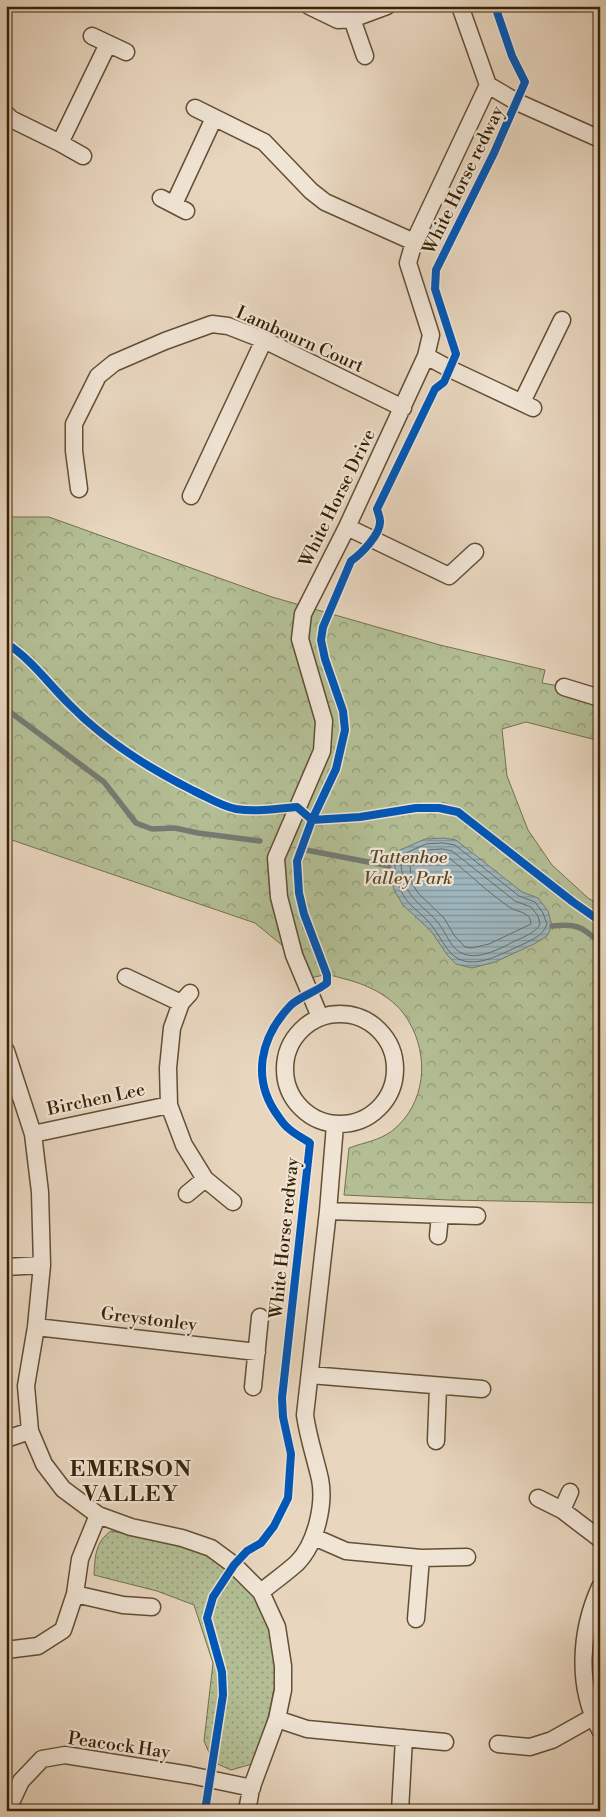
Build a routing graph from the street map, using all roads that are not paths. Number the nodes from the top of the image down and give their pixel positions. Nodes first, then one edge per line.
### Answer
1 (309, 6) edge
2 (387, 6) edge
3 (460, 6) edge
4 (352, 19) junction
5 (92, 36) dead end
6 (108, 44) junction
7 (126, 52) dead end
8 (365, 56) dead end
9 (488, 85) junction
10 (195, 108) dead end
11 (6, 114) edge
12 (214, 118) junction
13 (600, 139) edge
14 (60, 143) junction
15 (83, 156) dead end
16 (174, 204) dead end
17 (414, 242) junction
18 (562, 320) dead end
19 (264, 340) junction
20 (426, 356) junction
21 (403, 408) junction
22 (79, 489) dead end
23 (191, 496) dead end
24 (347, 527) junction
25 (475, 552) dead end
26 (564, 687) dead end
27 (600, 698) edge
28 (126, 978) dead end
29 (320, 1017) junction
30 (6, 1051) edge
31 (168, 1105) junction
32 (335, 1125) junction
33 (32, 1134) junction
34 (205, 1179) junction
35 (188, 1194) dead end
36 (233, 1202) dead end
37 (328, 1211) junction
38 (440, 1215) junction
39 (477, 1216) dead end
40 (438, 1236) dead end
41 (42, 1266) junction
42 (6, 1267) edge
43 (260, 1317) dead end
44 (36, 1327) junction
45 (257, 1352) junction
46 (310, 1376) junction
47 (438, 1386) junction
48 (253, 1387) dead end
49 (482, 1389) dead end
50 (30, 1431) junction
51 (6, 1439) edge
52 (436, 1440) dead end
53 (570, 1492) dead end
54 (538, 1498) dead end
55 (562, 1510) junction
56 (98, 1515) junction
57 (314, 1537) junction
58 (600, 1539) edge
59 (467, 1557) dead end
60 (421, 1558) junction
61 (600, 1587) edge
62 (261, 1592) junction
63 (75, 1594) junction
64 (152, 1607) dead end
65 (595, 1608) edge
66 (416, 1619) dead end
67 (6, 1650) edge
68 (276, 1720) junction
69 (596, 1724) edge
70 (404, 1738) junction
71 (445, 1742) dead end
72 (498, 1744) dead end
73 (252, 1788) junction
74 (7, 1811) edge
75 (247, 1811) edge
76 (400, 1811) edge

1 - 4 street
2 - 4 street
3 - 9 street
4 - 8 street
5 - 6 street
6 - 7 street
6 - 14 street
9 - 13 street
9 - 17 street, White Horse Drive
10 - 12 street
11 - 14 street
12 - 16 street
12 - 17 street
14 - 15 street
17 - 20 street, White Horse Drive
18 - 20 street
19 - 21 street, Lambourn Court
19 - 22 street, Lambourn Court
19 - 23 street
20 - 21 street, White Horse Drive
21 - 24 street, White Horse Drive
24 - 25 street
24 - 29 street, White Horse Drive
26 - 27 street
28 - 31 street, Birchen Lee
29 - 32 street
29 - 32 street
30 - 33 street
31 - 33 street, Birchen Lee
31 - 34 street, Birchen Lee
32 - 37 street
33 - 41 street
34 - 35 street
34 - 36 street, Birchen Lee
37 - 38 street
37 - 46 street
38 - 39 street
38 - 40 street
41 - 42 street
41 - 44 street
43 - 45 street
44 - 45 street, Greystonley
44 - 50 street
45 - 48 street
46 - 47 street
46 - 57 street
47 - 49 street
47 - 52 street
50 - 51 street
50 - 56 street
53 - 55 street
54 - 55 street
55 - 58 street
56 - 62 street
56 - 63 street
57 - 60 street
57 - 62 street
59 - 60 street
60 - 66 street
61 - 65 street
62 - 68 street
63 - 64 street
63 - 67 street
65 - 69 street
68 - 70 street
68 - 73 street
69 - 72 street
70 - 71 street
70 - 76 street
73 - 74 street, Peacock Hay
73 - 75 street

